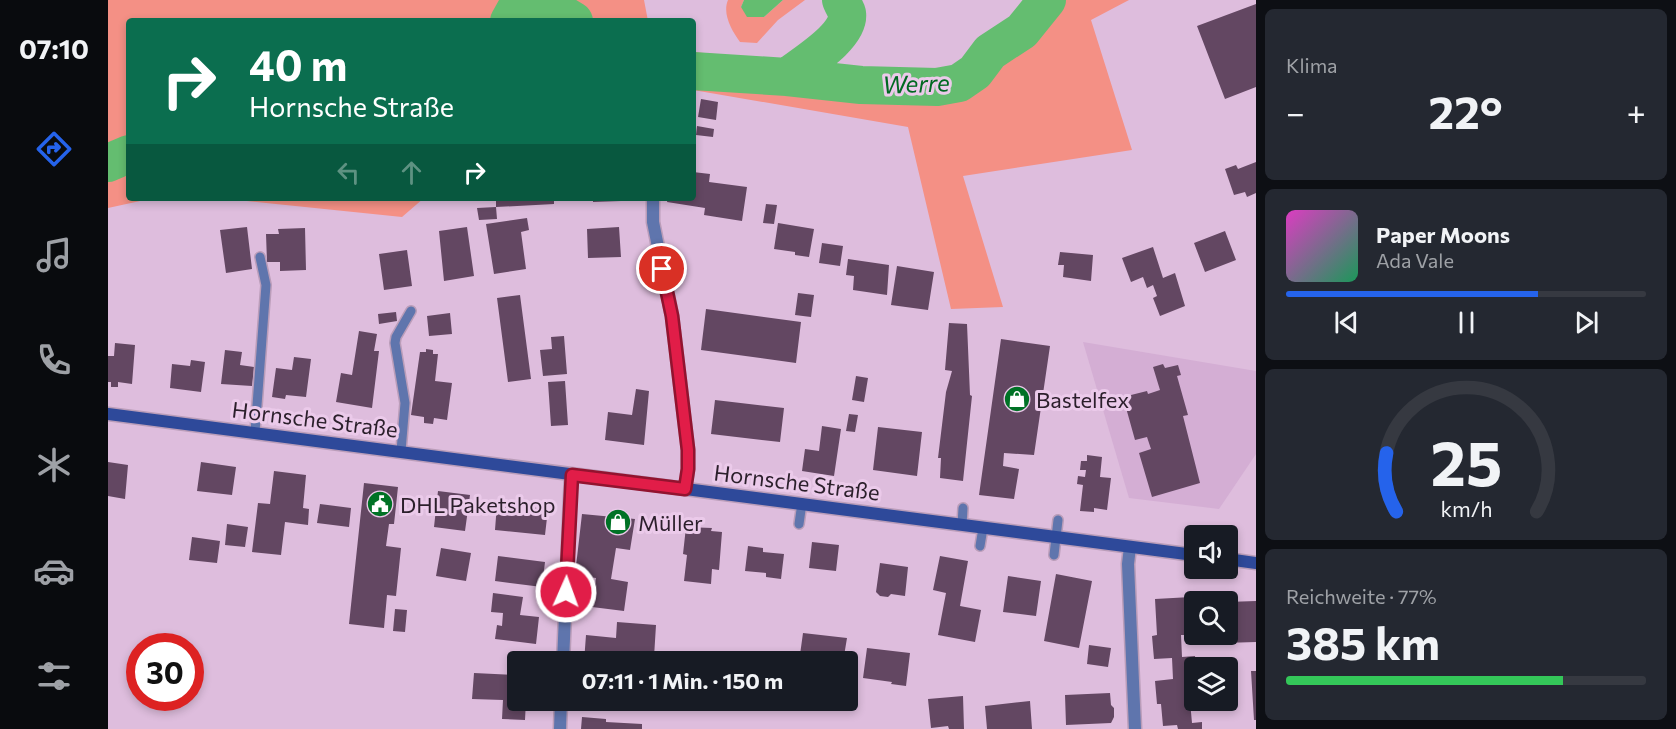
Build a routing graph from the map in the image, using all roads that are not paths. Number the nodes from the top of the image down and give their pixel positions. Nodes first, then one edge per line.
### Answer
1 (653, 201) edge
2 (260, 257) dead end
3 (411, 311) dead end
4 (108, 414) edge
5 (255, 432) junction
6 (401, 452) junction
7 (572, 475) junction
8 (685, 489) junction
9 (802, 503) junction
10 (963, 508) dead end
11 (1058, 520) dead end
12 (799, 524) dead end
13 (962, 525) junction
14 (983, 528) junction
15 (1057, 538) junction
16 (980, 546) dead end
17 (1130, 547) junction
18 (1184, 554) edge
19 (1054, 555) dead end
20 (1238, 561) edge
21 (1256, 563) edge
22 (564, 651) edge
23 (561, 711) edge
24 (560, 729) edge
25 (1135, 729) edge

1 - 8 street
2 - 5 lane
3 - 6 lane
4 - 5 main road, Hornsche Straße
5 - 6 main road, Hornsche Straße
6 - 7 main road, Hornsche Straße
7 - 8 main road, Hornsche Straße
7 - 22 street
8 - 9 main road, Hornsche Straße
9 - 12 lane
9 - 13 main road, Hornsche Straße
10 - 13 lane
11 - 15 lane
13 - 14 main road, Hornsche Straße
14 - 15 main road, Hornsche Straße
14 - 16 lane
15 - 17 main road, Hornsche Straße
15 - 19 lane
17 - 18 main road, Hornsche Straße
17 - 25 street
20 - 21 main road
23 - 24 street

